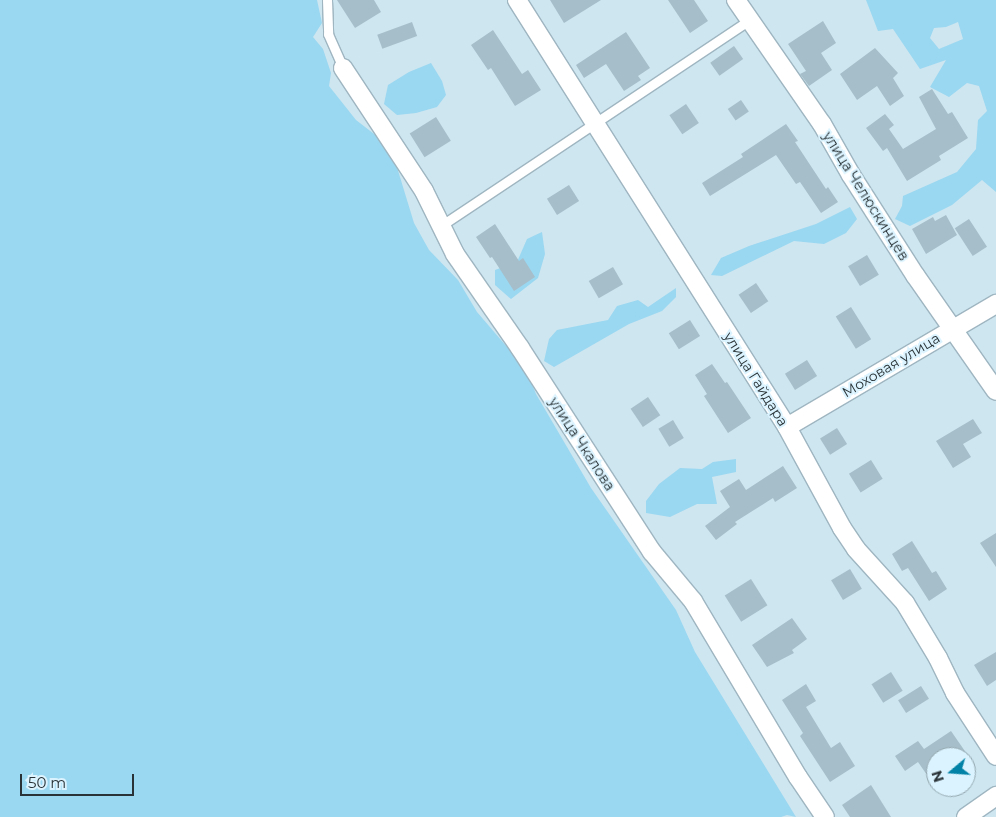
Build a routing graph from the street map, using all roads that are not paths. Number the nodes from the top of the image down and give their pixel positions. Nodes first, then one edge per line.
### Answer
1 (327, 0) edge
2 (517, 0) edge
3 (736, 0) edge
4 (749, 20) junction
5 (343, 68) joint
6 (595, 122) junction
7 (442, 225) junction
8 (996, 304) edge
9 (953, 328) junction
10 (996, 391) edge
11 (787, 427) junction
12 (996, 756) edge
13 (996, 796) edge
14 (825, 817) edge
15 (966, 817) edge

1 - 5 lane
2 - 6 street, улица Гайдара
3 - 4 street, улица Челюскинцев
4 - 6 lane
4 - 9 street, улица Челюскинцев
5 - 7 street, улица Чкалова
6 - 7 lane
6 - 11 street, улица Гайдара
7 - 14 street, улица Чкалова
8 - 9 street, Моховая улица
9 - 10 street, улица Челюскинцев
9 - 11 street, Моховая улица
11 - 12 street, улица Гайдара
13 - 15 street

